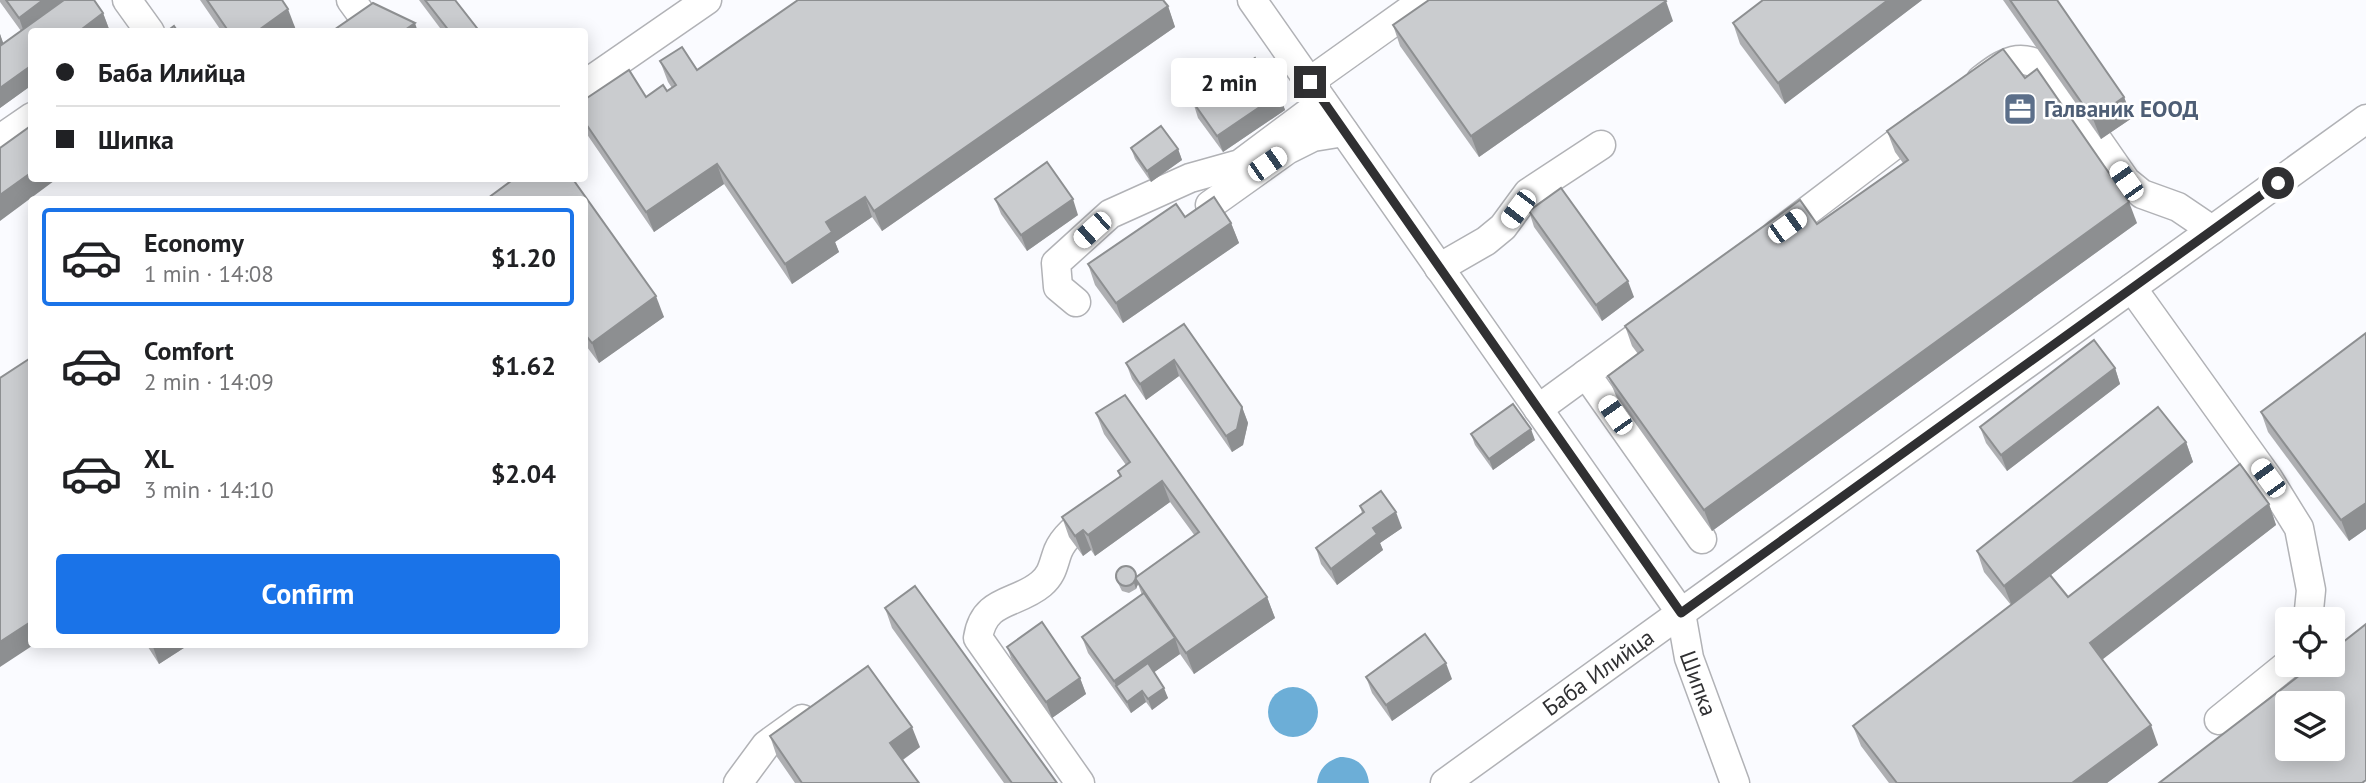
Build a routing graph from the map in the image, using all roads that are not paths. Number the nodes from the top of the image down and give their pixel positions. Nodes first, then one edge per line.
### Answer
1 (127, 0) edge
2 (707, 0) edge
3 (1252, 0) edge
4 (1424, 0) edge
5 (147, 28) edge
6 (588, 82) edge
7 (1316, 92) junction
8 (2366, 119) edge
9 (28, 120) edge
10 (1344, 132) junction
11 (0, 139) edge
12 (1601, 145) dead end
13 (1210, 205) edge
14 (2213, 230) junction
15 (1754, 251) edge
16 (1439, 268) junction
17 (2132, 288) junction
18 (1076, 302) dead end
19 (1675, 309) edge
20 (1586, 374) junction
21 (1538, 409) junction
22 (1119, 496) edge
23 (1702, 539) dead end
24 (2309, 607) edge
25 (1681, 613) junction
26 (2275, 675) edge
27 (822, 705) edge
28 (2219, 720) dead end
29 (738, 783) edge
30 (1080, 783) edge
31 (1445, 783) edge
32 (1735, 783) edge

1 - 5 street
2 - 6 street
3 - 7 street, Шипка
4 - 7 street
7 - 10 street, Шипка
7 - 18 street
8 - 14 street, Баба Илийца
9 - 11 street
10 - 13 street
10 - 16 street, Шипка
12 - 16 street
14 - 15 street
14 - 17 street, Баба Илийца
16 - 21 street, Шипка
17 - 24 street
17 - 25 street, Баба Илийца
19 - 20 street
20 - 21 street
20 - 23 street
21 - 25 street, Шипка
22 - 30 street
25 - 31 street, Баба Илийца
25 - 32 street, Шипка
26 - 28 street
27 - 29 street

